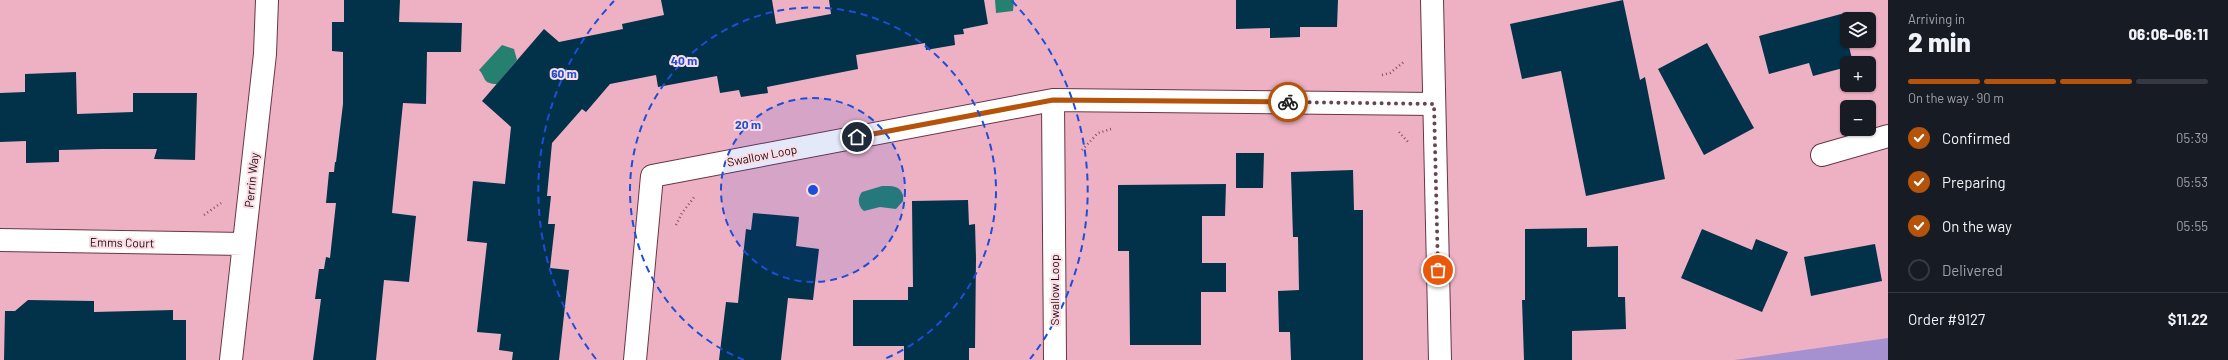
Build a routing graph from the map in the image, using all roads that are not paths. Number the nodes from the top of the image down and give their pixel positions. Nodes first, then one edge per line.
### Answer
1 (267, 0) edge
2 (1432, 0) edge
3 (1053, 100) junction
4 (1434, 104) junction
5 (1888, 136) edge
6 (1822, 155) dead end
7 (0, 240) edge
8 (244, 244) junction
9 (231, 360) edge
10 (635, 360) edge
11 (1055, 360) edge
12 (1440, 360) edge

1 - 8 street, Perrin Way
2 - 4 street
3 - 4 street, Swallow Loop
3 - 10 street, Swallow Loop
3 - 11 street, Swallow Loop
4 - 12 street
5 - 6 street
7 - 8 street, Emms Court
8 - 9 street, Perrin Way

